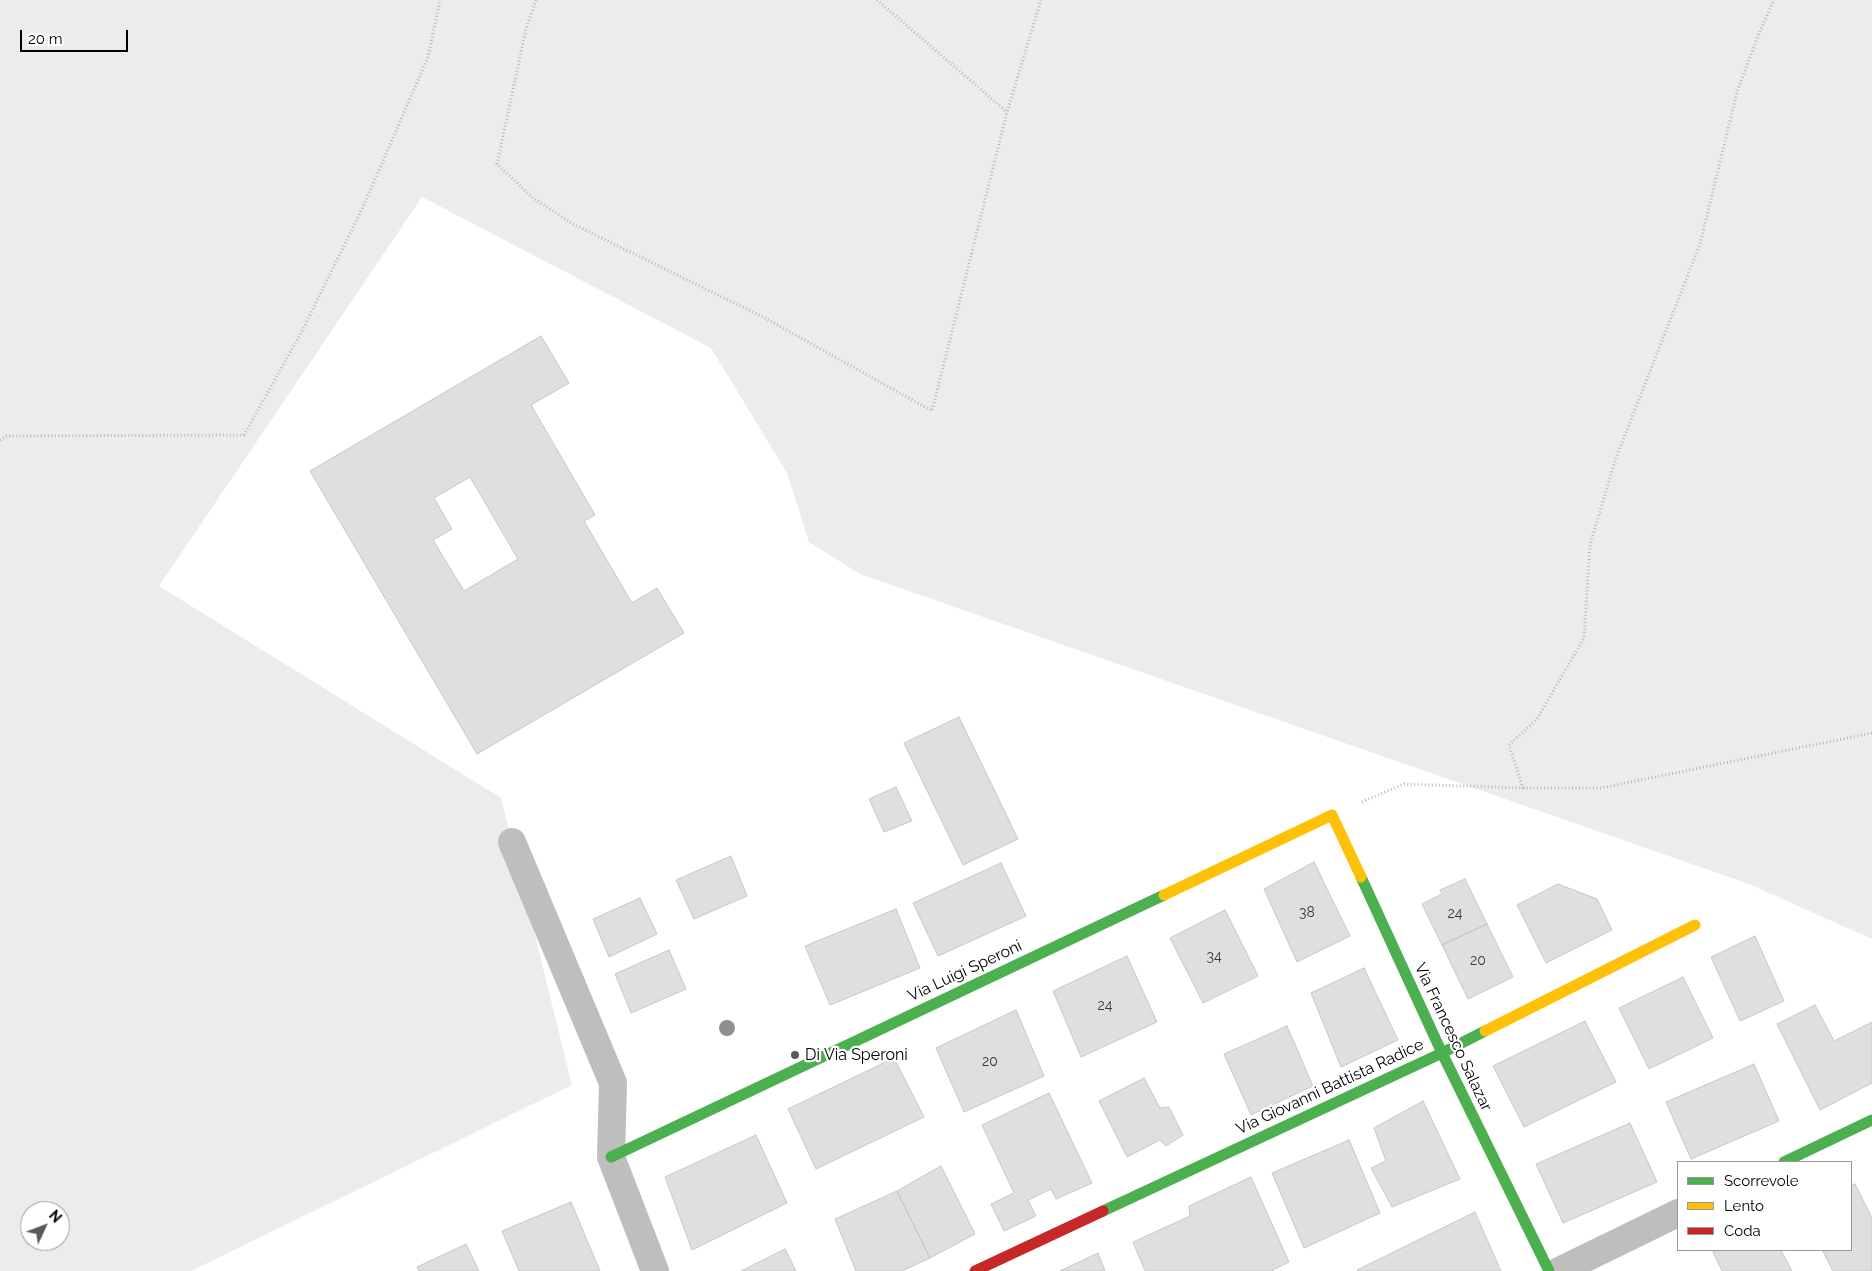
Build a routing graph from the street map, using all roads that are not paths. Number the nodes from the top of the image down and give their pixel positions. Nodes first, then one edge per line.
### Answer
1 (1332, 814) joint
2 (512, 842) dead end
3 (1695, 925) dead end
4 (1442, 1053) junction
5 (1872, 1120) edge
6 (611, 1157) junction
7 (1786, 1161) edge
8 (1677, 1213) edge
9 (655, 1271) edge
10 (975, 1271) edge
11 (1549, 1271) edge
12 (1559, 1271) edge

1 - 4 street, Via Francesco Salazar
1 - 6 street, Via Luigi Speroni
2 - 6 street
3 - 4 street, Via Giovanni Battista Radice
4 - 10 street, Via Giovanni Battista Radice
4 - 11 street, Via Francesco Salazar
5 - 7 street
6 - 9 street
8 - 12 street

